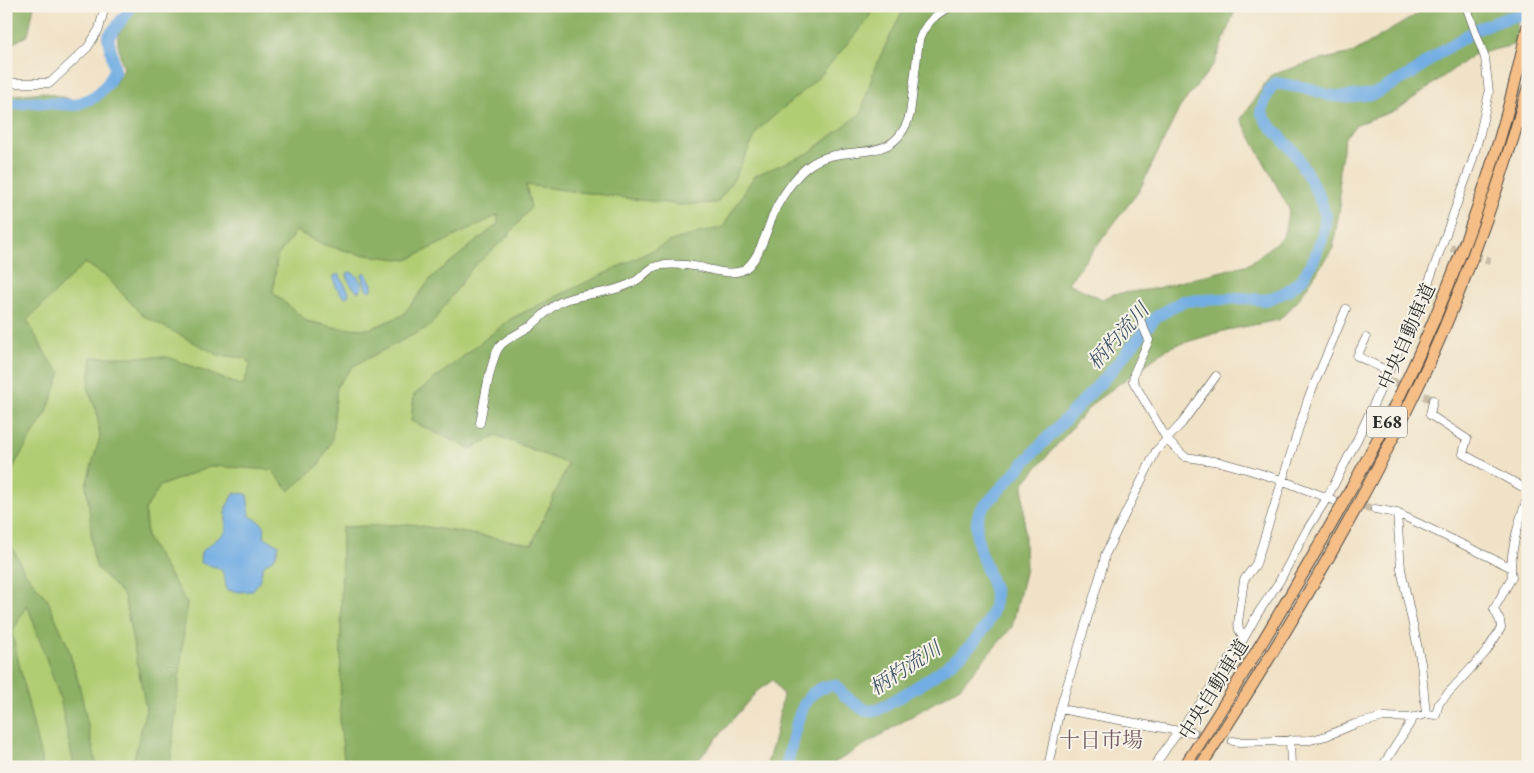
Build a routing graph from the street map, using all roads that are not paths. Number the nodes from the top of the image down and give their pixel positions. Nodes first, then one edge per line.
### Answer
1 (104, 6) edge
2 (951, 6) edge
3 (1466, 6) edge
4 (1528, 25) edge
5 (6, 82) edge
6 (1528, 88) edge
7 (1443, 243) junction
8 (1451, 248) tunnel mouth
9 (1346, 309) dead end
10 (1137, 313) dead end
11 (1366, 338) dead end
12 (1216, 376) dead end
13 (1388, 376) junction
14 (1433, 400) dead end
15 (480, 423) dead end
16 (1168, 440) junction
17 (1281, 480) junction
18 (1528, 490) edge
19 (1528, 497) edge
20 (1330, 499) junction
21 (1375, 509) tunnel mouth
22 (1397, 513) junction
23 (1510, 567) junction
24 (1244, 638) junction
25 (1060, 709) junction
26 (1426, 714) junction
27 (1414, 717) junction
28 (1179, 731) junction
29 (1193, 732) tunnel mouth
30 (1290, 740) junction
31 (1232, 741) tunnel mouth
32 (1048, 767) edge
33 (1154, 767) edge
34 (1184, 767) edge
35 (1200, 767) edge
36 (1291, 767) edge
37 (1382, 767) edge

1 - 5 street
2 - 15 street
3 - 7 street
4 - 34 highway, 中央自動車道 / E68
6 - 35 highway, 中央自動車道 / E68
7 - 8 street
7 - 13 street
9 - 17 street
10 - 16 street
11 - 13 street
12 - 16 street
13 - 20 street
14 - 18 street
16 - 17 street
16 - 25 street
17 - 20 street
17 - 24 street
19 - 23 street
20 - 24 street
21 - 22 street
22 - 23 street
22 - 26 street
23 - 26 street
24 - 28 street
25 - 28 street
25 - 32 street
26 - 27 street
27 - 30 street
27 - 37 street
28 - 29 street
28 - 33 street
30 - 31 street
30 - 36 street

